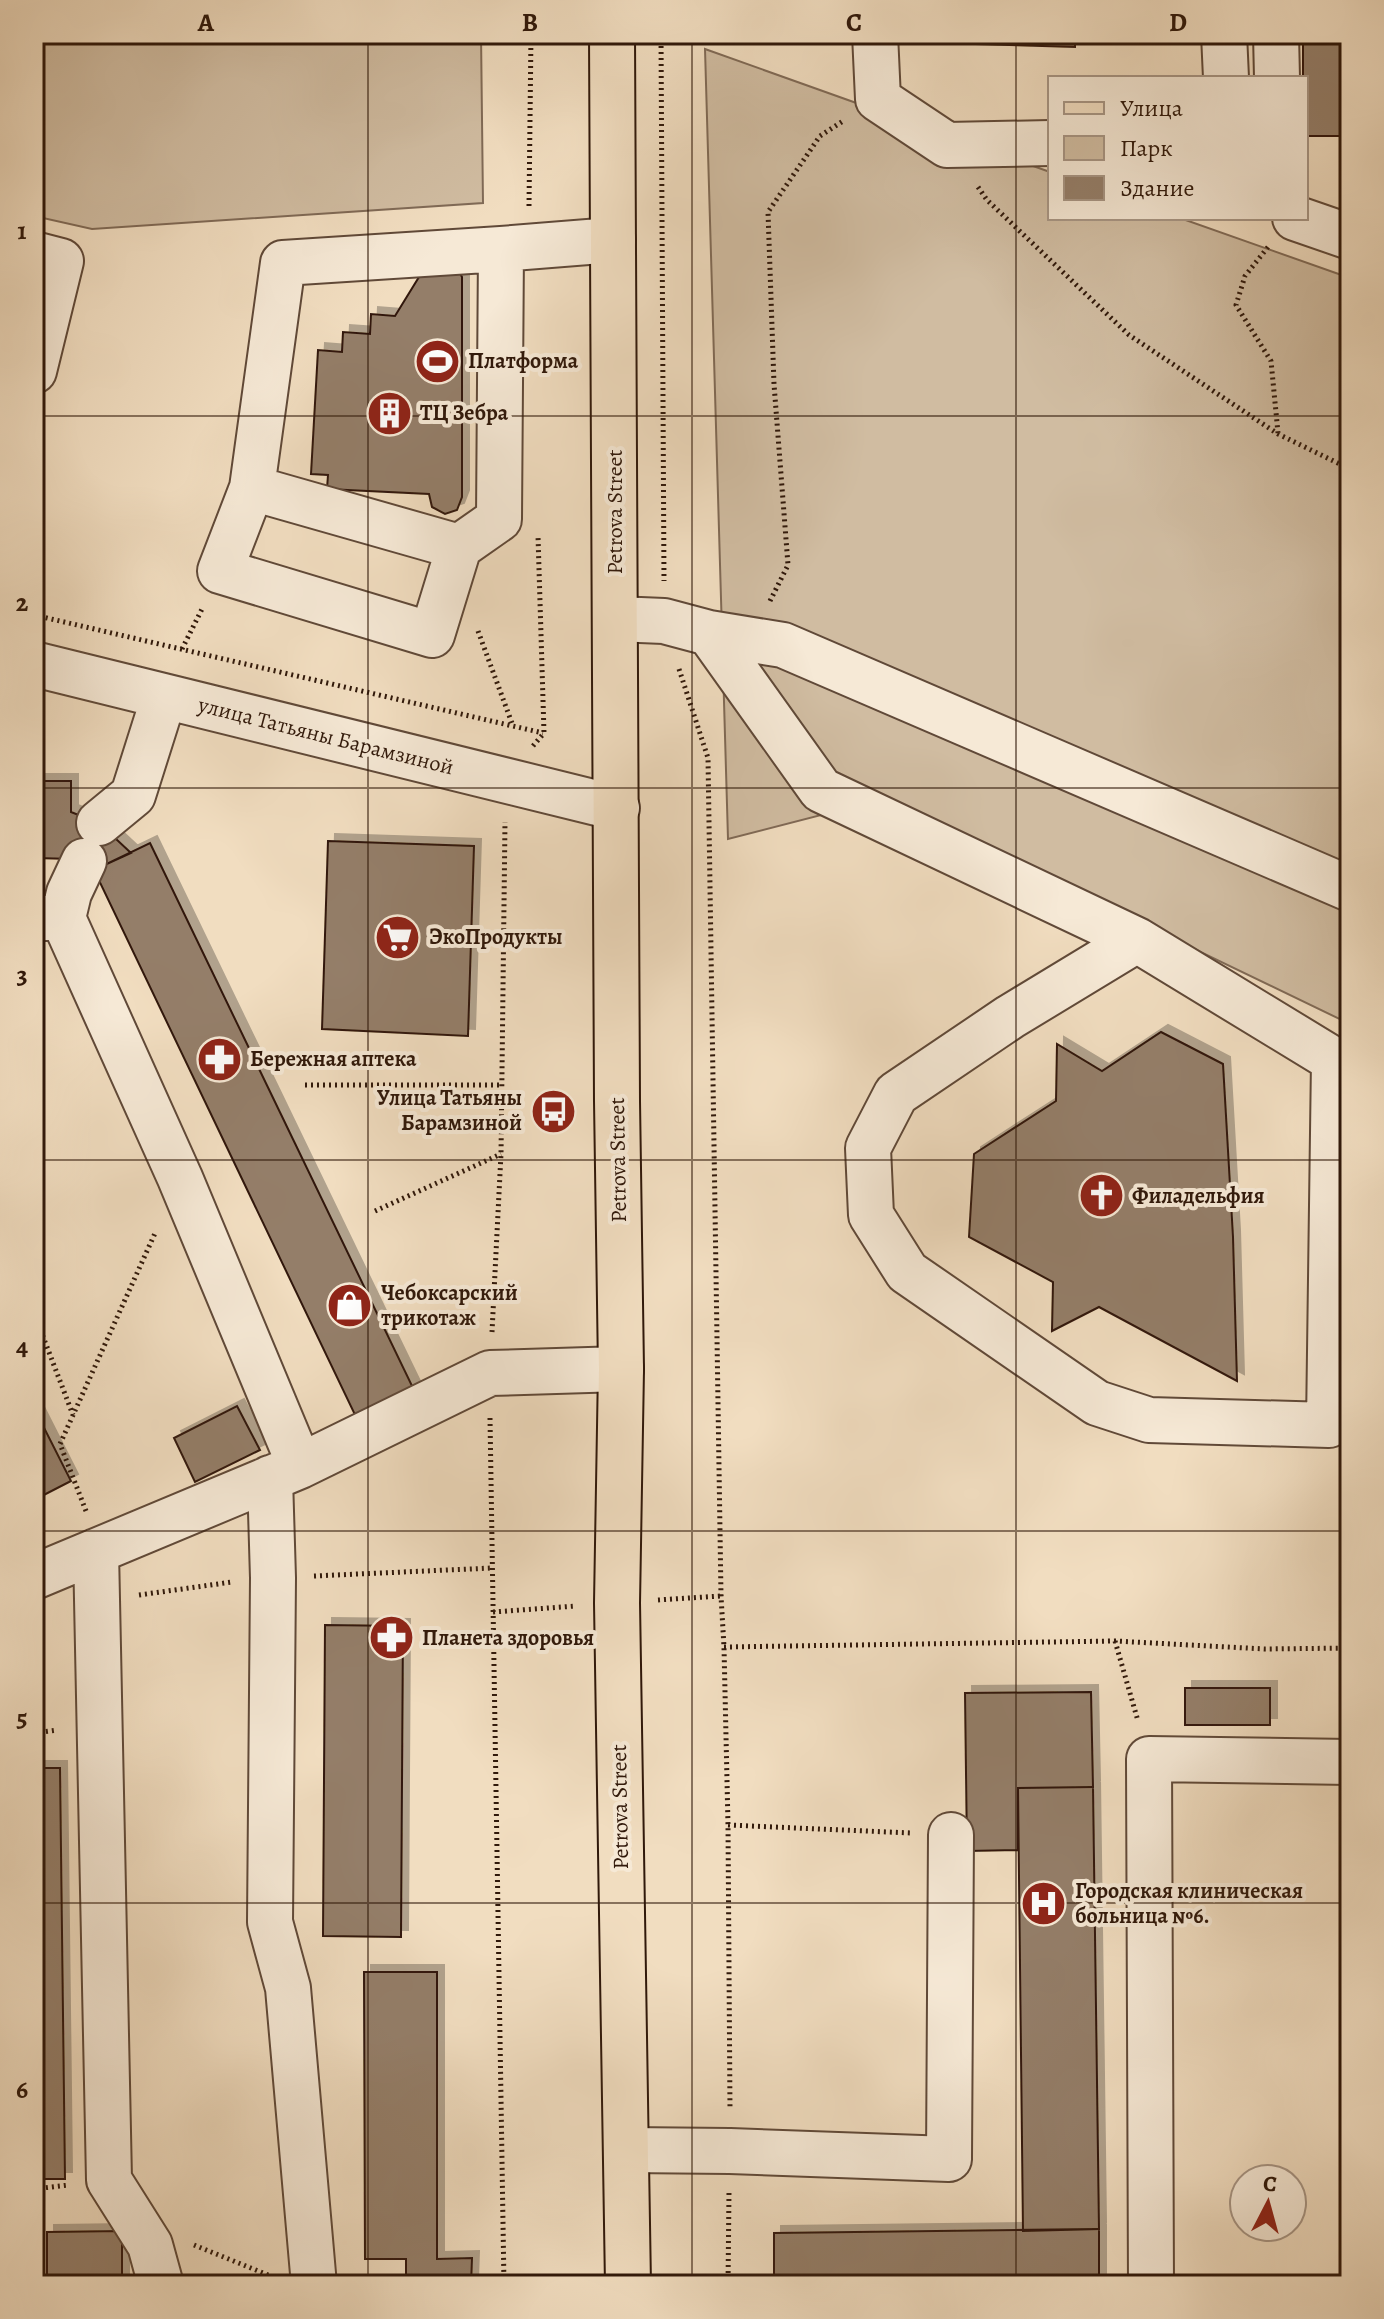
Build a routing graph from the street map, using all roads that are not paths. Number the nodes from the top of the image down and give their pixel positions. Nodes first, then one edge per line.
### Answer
1 (612, 34) edge
2 (875, 34) edge
3 (1224, 34) edge
4 (1276, 34) edge
5 (1226, 76) edge
6 (1277, 76) edge
7 (1048, 143) edge
8 (1284, 230) edge
9 (1350, 237) edge
10 (613, 240) junction
11 (501, 249) junction
12 (34, 254) edge
13 (34, 371) edge
14 (252, 488) junction
15 (459, 547) junction
16 (616, 619) junction
17 (729, 636) junction
18 (34, 664) edge
19 (164, 697) junction
20 (617, 808) junction
21 (1350, 889) edge
22 (48, 918) edge
23 (1137, 940) junction
24 (621, 1369) junction
25 (285, 1472) junction
26 (96, 1551) junction
27 (34, 1577) edge
28 (1350, 1762) edge
29 (951, 1835) road end
30 (627, 2150) junction
31 (296, 2282) edge
32 (161, 2285) edge
33 (628, 2285) edge
34 (1151, 2285) edge

1 - 10 main road, Petrova Street
2 - 7 street
3 - 5 street
4 - 6 street
8 - 9 street
10 - 11 street
10 - 16 main road, Petrova Street
11 - 14 street
11 - 15 street
12 - 13 street
14 - 15 street
14 - 15 street
16 - 17 street
16 - 20 main road, Petrova Street
17 - 21 street
17 - 23 street
18 - 19 street, улица Татьяны Барамзиной
19 - 20 street, улица Татьяны Барамзиной
19 - 22 street
20 - 24 main road, Petrova Street
22 - 25 street
23 - 23 street
24 - 25 street
24 - 30 main road, Petrova Street
25 - 26 street
25 - 31 street
26 - 27 street
26 - 32 street
28 - 34 street
29 - 30 street
30 - 33 main road, Petrova Street

